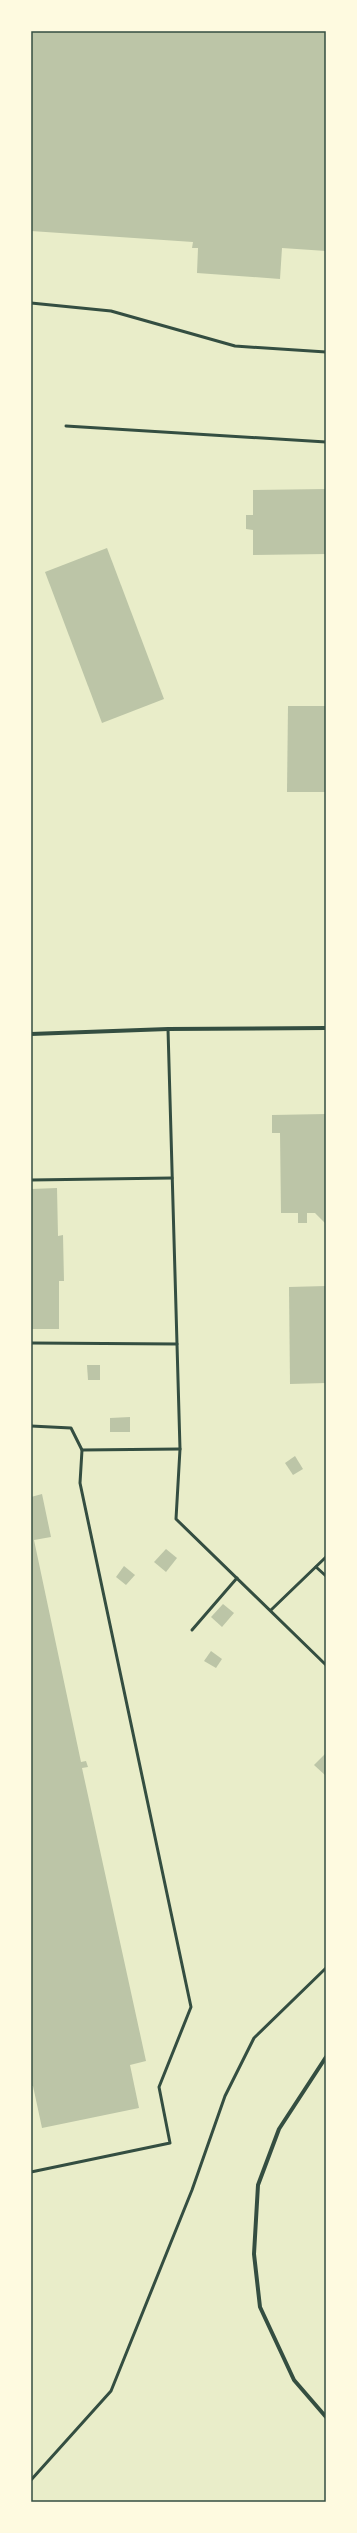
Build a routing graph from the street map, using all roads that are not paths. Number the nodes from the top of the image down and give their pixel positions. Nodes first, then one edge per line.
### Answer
1 (31, 304) edge
2 (326, 352) edge
3 (66, 426) dead end
4 (326, 442) edge
5 (326, 1028) edge
6 (168, 1029) junction
7 (31, 1034) edge
8 (172, 1178) junction
9 (31, 1180) edge
10 (31, 1343) edge
11 (176, 1344) junction
12 (31, 1426) edge
13 (180, 1449) junction
14 (82, 1450) junction
15 (326, 1557) edge
16 (316, 1567) junction
17 (326, 1576) edge
18 (237, 1578) junction
19 (271, 1610) junction
20 (192, 1630) dead end
21 (326, 1665) edge
22 (326, 1968) edge
23 (326, 2056) edge
24 (31, 2172) edge
25 (326, 2417) edge
26 (31, 2480) edge

1 - 2 lane
3 - 4 lane
5 - 6 street
6 - 7 street
6 - 8 lane
8 - 9 lane
8 - 11 lane
10 - 11 lane
11 - 13 lane
12 - 14 lane
13 - 14 lane
13 - 18 lane
14 - 24 lane
15 - 16 lane
16 - 17 lane
16 - 19 lane
18 - 19 lane
18 - 20 lane
19 - 21 lane
22 - 26 lane
23 - 25 street

